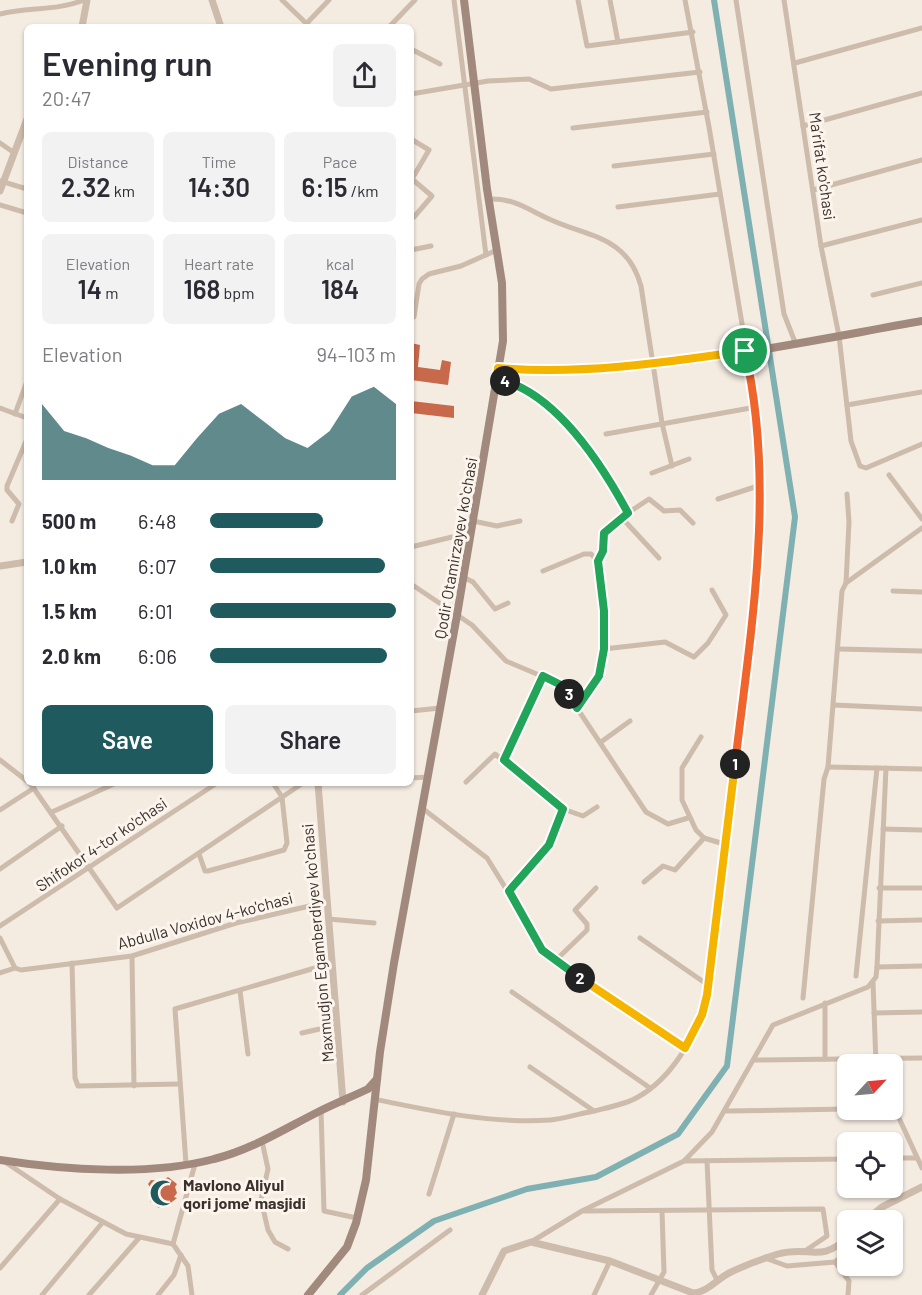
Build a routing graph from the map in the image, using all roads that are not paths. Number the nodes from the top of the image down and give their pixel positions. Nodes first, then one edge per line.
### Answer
1 (24, 0) edge
2 (86, 0) edge
3 (212, 0) edge
4 (282, 0) edge
5 (328, 0) edge
6 (415, 0) edge
7 (454, 0) edge
8 (464, 0) edge
9 (578, 0) edge
10 (610, 0) edge
11 (685, 0) edge
12 (736, 0) edge
13 (786, 1) edge
14 (23, 9) junction
15 (0, 14) edge
16 (82, 24) edge
17 (220, 24) edge
18 (308, 24) edge
19 (310, 24) edge
20 (392, 24) edge
21 (922, 28) edge
22 (693, 32) junction
23 (618, 42) junction
24 (414, 51) edge
25 (795, 63) junction
26 (440, 64) dead end
27 (700, 72) junction
28 (475, 84) junction
29 (464, 87) junction
30 (922, 93) edge
31 (414, 94) edge
32 (707, 112) junction
33 (479, 121) junction
34 (468, 122) junction
35 (24, 126) edge
36 (803, 126) junction
37 (573, 128) dead end
38 (19, 137) junction
39 (24, 138) edge
40 (414, 141) edge
41 (0, 142) edge
42 (13, 152) junction
43 (483, 153) junction
44 (471, 154) junction
45 (714, 154) junction
46 (922, 160) edge
47 (614, 166) dead end
48 (414, 176) edge
49 (414, 181) edge
50 (2, 182) edge
51 (24, 188) edge
52 (487, 189) junction
53 (813, 190) junction
54 (0, 191) edge
55 (477, 191) junction
56 (720, 194) junction
57 (489, 199) junction
58 (0, 205) edge
59 (618, 207) dead end
60 (24, 212) edge
61 (414, 217) dead end
62 (922, 220) edge
63 (431, 246) dead end
64 (821, 246) junction
65 (414, 249) edge
66 (497, 250) junction
67 (486, 255) junction
68 (922, 283) edge
69 (873, 295) dead end
70 (414, 317) dead end
71 (922, 321) edge
72 (839, 336) junction
73 (793, 343) junction
74 (748, 350) junction
75 (653, 364) junction
76 (498, 368) junction
77 (497, 378) junction
78 (24, 389) edge
79 (922, 392) edge
80 (847, 405) junction
81 (756, 407) junction
82 (0, 408) edge
83 (15, 414) junction
84 (24, 417) edge
85 (662, 423) junction
86 (606, 434) dead end
87 (922, 444) edge
88 (24, 445) edge
89 (689, 459) dead end
90 (672, 465) junction
91 (652, 473) dead end
92 (889, 475) dead end
93 (761, 485) junction
94 (847, 494) dead end
95 (718, 499) dead end
96 (628, 513) junction
97 (622, 518) junction
98 (922, 519) edge
99 (12, 521) dead end
100 (473, 521) junction
101 (520, 521) dead end
102 (693, 523) dead end
103 (922, 528) edge
104 (470, 538) junction
105 (414, 546) edge
106 (659, 558) dead end
107 (598, 561) junction
108 (24, 562) edge
109 (0, 566) edge
110 (543, 571) dead end
111 (464, 577) junction
112 (846, 583) junction
113 (414, 586) edge
114 (712, 590) dead end
115 (893, 591) dead end
116 (922, 592) edge
117 (508, 603) dead end
118 (457, 615) junction
119 (604, 649) junction
120 (839, 649) junction
121 (922, 651) edge
122 (543, 676) junction
123 (834, 705) junction
124 (440, 708) junction
125 (577, 708) junction
126 (922, 709) edge
127 (414, 711) edge
128 (630, 721) dead end
129 (701, 737) dead end
130 (601, 742) junction
131 (0, 760) edge
132 (504, 760) junction
133 (828, 767) junction
134 (877, 768) junction
135 (886, 768) junction
136 (922, 769) edge
137 (428, 777) junction
138 (414, 778) edge
139 (24, 779) edge
140 (466, 782) dead end
141 (28, 786) edge
142 (32, 786) edge
143 (110, 786) edge
144 (212, 786) edge
145 (275, 786) edge
146 (299, 786) edge
147 (318, 786) edge
148 (282, 798) junction
149 (597, 807) dead end
150 (422, 808) junction
151 (563, 809) junction
152 (0, 810) edge
153 (52, 812) junction
154 (688, 818) junction
155 (62, 826) junction
156 (882, 829) junction
157 (922, 830) edge
158 (704, 838) junction
159 (724, 844) junction
160 (199, 854) junction
161 (0, 868) edge
162 (89, 869) junction
163 (644, 882) dead end
164 (596, 888) dead end
165 (879, 888) junction
166 (922, 888) edge
167 (509, 891) junction
168 (327, 902) junction
169 (328, 919) junction
170 (922, 920) edge
171 (878, 921) junction
172 (374, 923) dead end
173 (0, 926) edge
174 (0, 938) edge
175 (640, 938) dead end
176 (132, 956) junction
177 (555, 961) junction
178 (72, 963) junction
179 (332, 963) junction
180 (922, 966) edge
181 (877, 967) junction
182 (15, 968) junction
183 (0, 973) edge
184 (856, 976) dead end
185 (873, 982) junction
186 (708, 985) junction
187 (240, 991) junction
188 (512, 992) dead end
189 (803, 998) dead end
190 (825, 1003) junction
191 (922, 1012) edge
192 (874, 1013) junction
193 (337, 1025) junction
194 (302, 1033) dead end
195 (685, 1048) junction
196 (248, 1054) dead end
197 (876, 1054) edge
198 (922, 1058) edge
199 (825, 1059) junction
200 (754, 1060) junction
201 (837, 1060) edge
202 (903, 1060) edge
203 (530, 1067) dead end
204 (377, 1079) junction
205 (179, 1084) junction
206 (134, 1086) junction
207 (650, 1088) junction
208 (374, 1099) junction
209 (343, 1102) junction
210 (837, 1109) edge
211 (321, 1110) junction
212 (594, 1111) junction
213 (726, 1111) junction
214 (454, 1114) junction
215 (899, 1120) edge
216 (262, 1142) junction
217 (903, 1158) edge
218 (918, 1158) junction
219 (837, 1159) edge
220 (0, 1160) edge
221 (684, 1161) junction
222 (707, 1161) junction
223 (186, 1164) junction
224 (195, 1164) junction
225 (922, 1168) edge
226 (922, 1187) edge
227 (429, 1194) dead end
228 (60, 1198) junction
229 (662, 1210) junction
230 (709, 1210) junction
231 (880, 1210) edge
232 (582, 1211) junction
233 (357, 1218) junction
234 (103, 1222) junction
235 (450, 1230) dead end
236 (139, 1238) junction
237 (531, 1242) junction
238 (173, 1244) junction
239 (837, 1247) edge
240 (288, 1249) dead end
241 (805, 1251) junction
242 (181, 1255) junction
243 (765, 1258) junction
244 (610, 1262) junction
245 (835, 1262) joint
246 (0, 1268) edge
247 (660, 1280) junction
248 (717, 1280) junction
249 (704, 1293) edge
250 (42, 1295) edge
251 (89, 1295) edge
252 (158, 1295) edge
253 (192, 1295) edge
254 (308, 1295) edge
255 (362, 1295) edge
256 (482, 1295) edge
257 (594, 1295) edge
258 (651, 1295) edge
259 (848, 1295) edge

1 - 14 street
2 - 14 street
2 - 16 street
3 - 17 street
4 - 18 street
5 - 19 street
6 - 20 street
7 - 29 street
8 - 28 main road, Qodir Otamirzayev koʻchasi
9 - 23 street
10 - 23 street
11 - 22 street
12 - 73 street
13 - 25 street, Maʼrifat ko'chasi
14 - 15 street
21 - 25 street
22 - 23 street
22 - 27 street
24 - 26 street
25 - 36 street, Maʼrifat ko'chasi
27 - 28 street
27 - 32 street
28 - 29 street
28 - 33 main road, Qodir Otamirzayev koʻchasi
29 - 31 street
29 - 34 street
30 - 36 street
32 - 37 street
32 - 45 street
33 - 34 street
33 - 43 main road, Qodir Otamirzayev koʻchasi
34 - 44 street
35 - 38 street
36 - 53 street, Maʼrifat ko'chasi
38 - 39 street
38 - 42 street
40 - 48 street
41 - 42 street
42 - 50 street
43 - 44 street
43 - 52 main road, Qodir Otamirzayev koʻchasi
44 - 55 street
45 - 47 street
45 - 56 street
46 - 53 street
49 - 61 street
50 - 51 street
50 - 54 street
52 - 55 street
52 - 57 main road, Qodir Otamirzayev koʻchasi
53 - 64 street, Maʼrifat ko'chasi
55 - 67 street
56 - 59 street
56 - 74 street
57 - 66 main road, Qodir Otamirzayev koʻchasi
57 - 75 street
58 - 60 street
62 - 64 street
63 - 65 street
64 - 72 street, Maʼrifat ko'chasi
66 - 67 street
66 - 76 main road, Qodir Otamirzayev koʻchasi
67 - 70 street
68 - 69 street
71 - 72 main road
72 - 73 main road
72 - 80 street, Maʼrifat ko'chasi
73 - 74 main road
74 - 75 main road
74 - 81 street
75 - 76 main road
75 - 85 street
76 - 77 main road, Qodir Otamirzayev koʻchasi
77 - 96 street
77 - 100 main road, Qodir Otamirzayev koʻchasi
78 - 83 street
79 - 80 street
80 - 87 street, Maʼrifat ko'chasi
81 - 85 street
81 - 93 street
82 - 83 street
83 - 84 street
85 - 86 street
85 - 90 street
88 - 99 street
89 - 90 street
90 - 91 street
92 - 98 street
93 - 95 street
93 - 159 street
94 - 112 street
96 - 97 street
96 - 102 street
97 - 106 street
97 - 107 street
100 - 101 street
100 - 104 main road, Qodir Otamirzayev koʻchasi
103 - 112 street
104 - 105 street
104 - 111 main road, Qodir Otamirzayev koʻchasi
107 - 110 street
107 - 119 street
108 - 109 street
111 - 117 street
111 - 118 main road, Qodir Otamirzayev koʻchasi
112 - 120 street
113 - 118 street
114 - 119 street
115 - 116 street
118 - 122 street
118 - 124 main road, Qodir Otamirzayev koʻchasi
119 - 125 street
120 - 121 street
120 - 123 street
122 - 125 street
122 - 132 street
123 - 126 street
123 - 133 street
124 - 127 street
124 - 137 main road, Qodir Otamirzayev koʻchasi
125 - 130 street
128 - 130 street
129 - 154 street
130 - 154 street
131 - 139 street
132 - 140 street
132 - 151 street
133 - 134 street
133 - 189 street
134 - 135 street
134 - 184 street
135 - 136 street
135 - 156 street
137 - 138 street
137 - 150 main road, Qodir Otamirzayev koʻchasi
141 - 152 street
142 - 153 street
143 - 153 street
144 - 162 street, Shifokor 4-tor ko'chasi
145 - 148 street
146 - 148 street
147 - 168 street, Maxmudjon Egamberdiyev koʻchasi
148 - 160 street
148 - 160 street
149 - 151 street
150 - 167 street
150 - 204 main road, Qodir Otamirzayev koʻchasi
151 - 167 street
153 - 155 street
154 - 158 street
155 - 161 street
155 - 162 street
156 - 157 street
156 - 165 street
158 - 159 street
158 - 163 street
159 - 186 street
160 - 162 street
162 - 173 street, Shifokor 4-tor ko'chasi
164 - 177 street
165 - 166 street
165 - 171 street
167 - 177 street
168 - 169 street, Maxmudjon Egamberdiyev koʻchasi
168 - 176 street, Abdulla Voxidov 4-ko'chasi
169 - 172 street
169 - 179 street, Maxmudjon Egamberdiyev koʻchasi
170 - 171 street
171 - 181 street
174 - 182 street
175 - 186 street
176 - 178 street, Abdulla Voxidov 4-ko'chasi
176 - 206 street
177 - 195 street
178 - 182 street, Abdulla Voxidov 4-ko'chasi
178 - 206 street
179 - 187 street
179 - 193 street, Maxmudjon Egamberdiyev koʻchasi
180 - 181 street
181 - 185 street
182 - 183 street, Abdulla Voxidov 4-ko'chasi
185 - 190 street
185 - 192 street
186 - 195 street
187 - 196 street
187 - 205 street
188 - 207 street
190 - 199 street
190 - 200 street
191 - 192 street
192 - 197 street
193 - 194 street
193 - 209 street, Maxmudjon Egamberdiyev koʻchasi
195 - 207 street
198 - 202 street
199 - 200 street
199 - 201 street
200 - 213 street
203 - 212 street
204 - 208 main road, Qodir Otamirzayev koʻchasi
204 - 209 main road
205 - 206 street
205 - 223 street
207 - 212 street
208 - 214 street
208 - 233 main road, Qodir Otamirzayev koʻchasi
209 - 211 main road
210 - 213 street
211 - 216 main road
211 - 233 street
212 - 214 street
213 - 221 street
214 - 227 street
215 - 218 street
216 - 224 main road
216 - 240 street
217 - 218 street
218 - 225 street
219 - 222 street
220 - 223 main road
220 - 228 street
221 - 222 street
221 - 232 street
222 - 230 street
223 - 224 main road
224 - 238 street
226 - 231 street
228 - 234 street
228 - 246 street
229 - 230 street
229 - 232 street
229 - 247 street
230 - 241 street
230 - 248 street
232 - 237 street
233 - 254 main road, Qodir Otamirzayev koʻchasi
234 - 236 street
234 - 250 street
235 - 255 street
236 - 238 street
236 - 251 street
237 - 244 street
237 - 256 street
238 - 242 street
239 - 241 street
241 - 243 street
242 - 252 street
242 - 253 street
243 - 245 street
243 - 248 street
244 - 247 street
244 - 257 street
245 - 259 street
247 - 249 street
247 - 258 street
248 - 249 street

